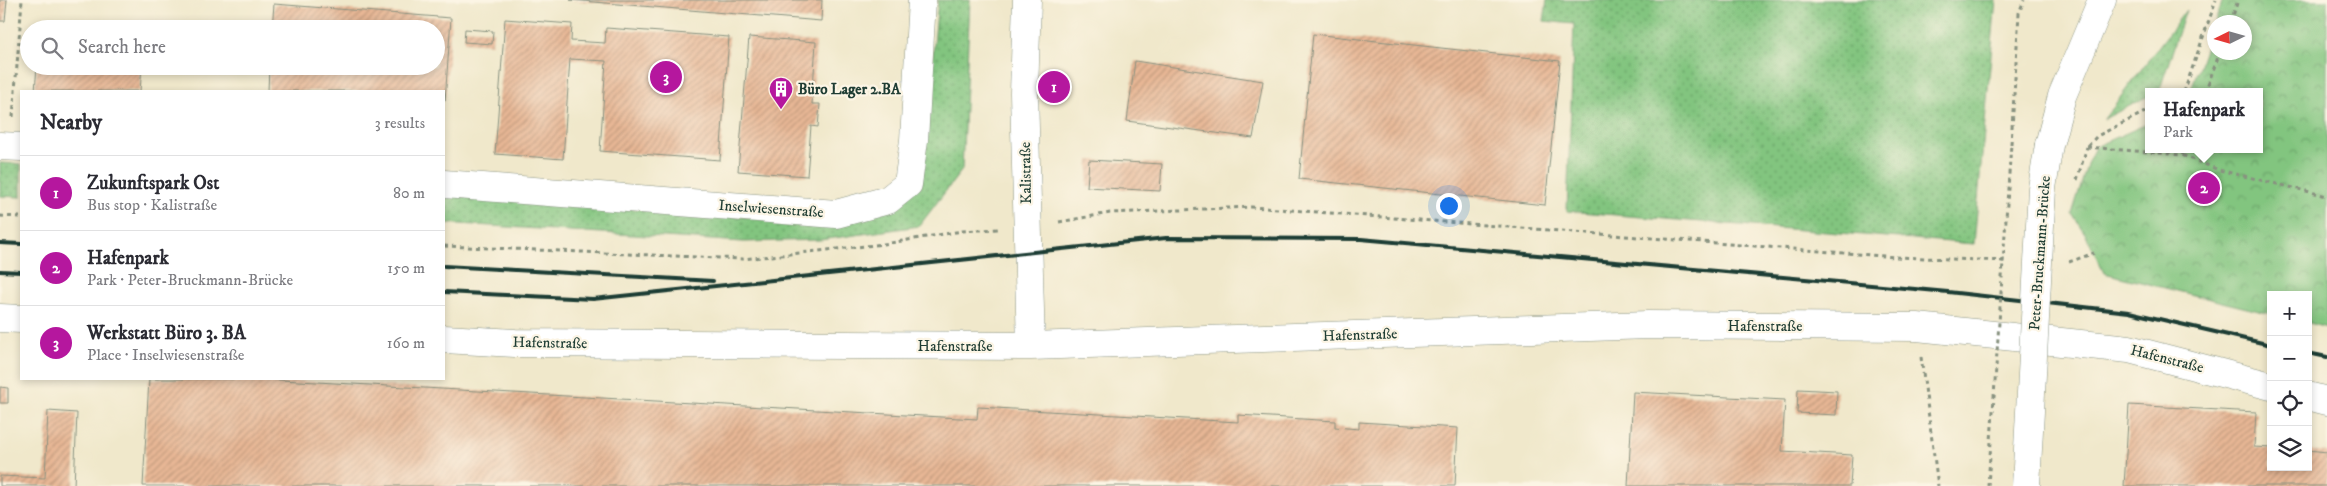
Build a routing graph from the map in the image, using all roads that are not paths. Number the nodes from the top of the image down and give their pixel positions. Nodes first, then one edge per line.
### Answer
1 (922, 0) edge
2 (1028, 0) edge
3 (2102, 0) edge
4 (445, 184) edge
5 (0, 318) edge
6 (20, 318) edge
7 (445, 340) edge
8 (1030, 346) junction
9 (2267, 385) edge
10 (2312, 397) edge
11 (2327, 401) edge
12 (2026, 486) edge

1 - 4 main road, Inselwiesenstraße
2 - 8 main road, Kalistraße
3 - 12 main road, Peter-Bruckmann-Brücke, bridge
5 - 6 main road
7 - 8 main road, Hafenstraße
8 - 9 main road, Hafenstraße
10 - 11 main road

